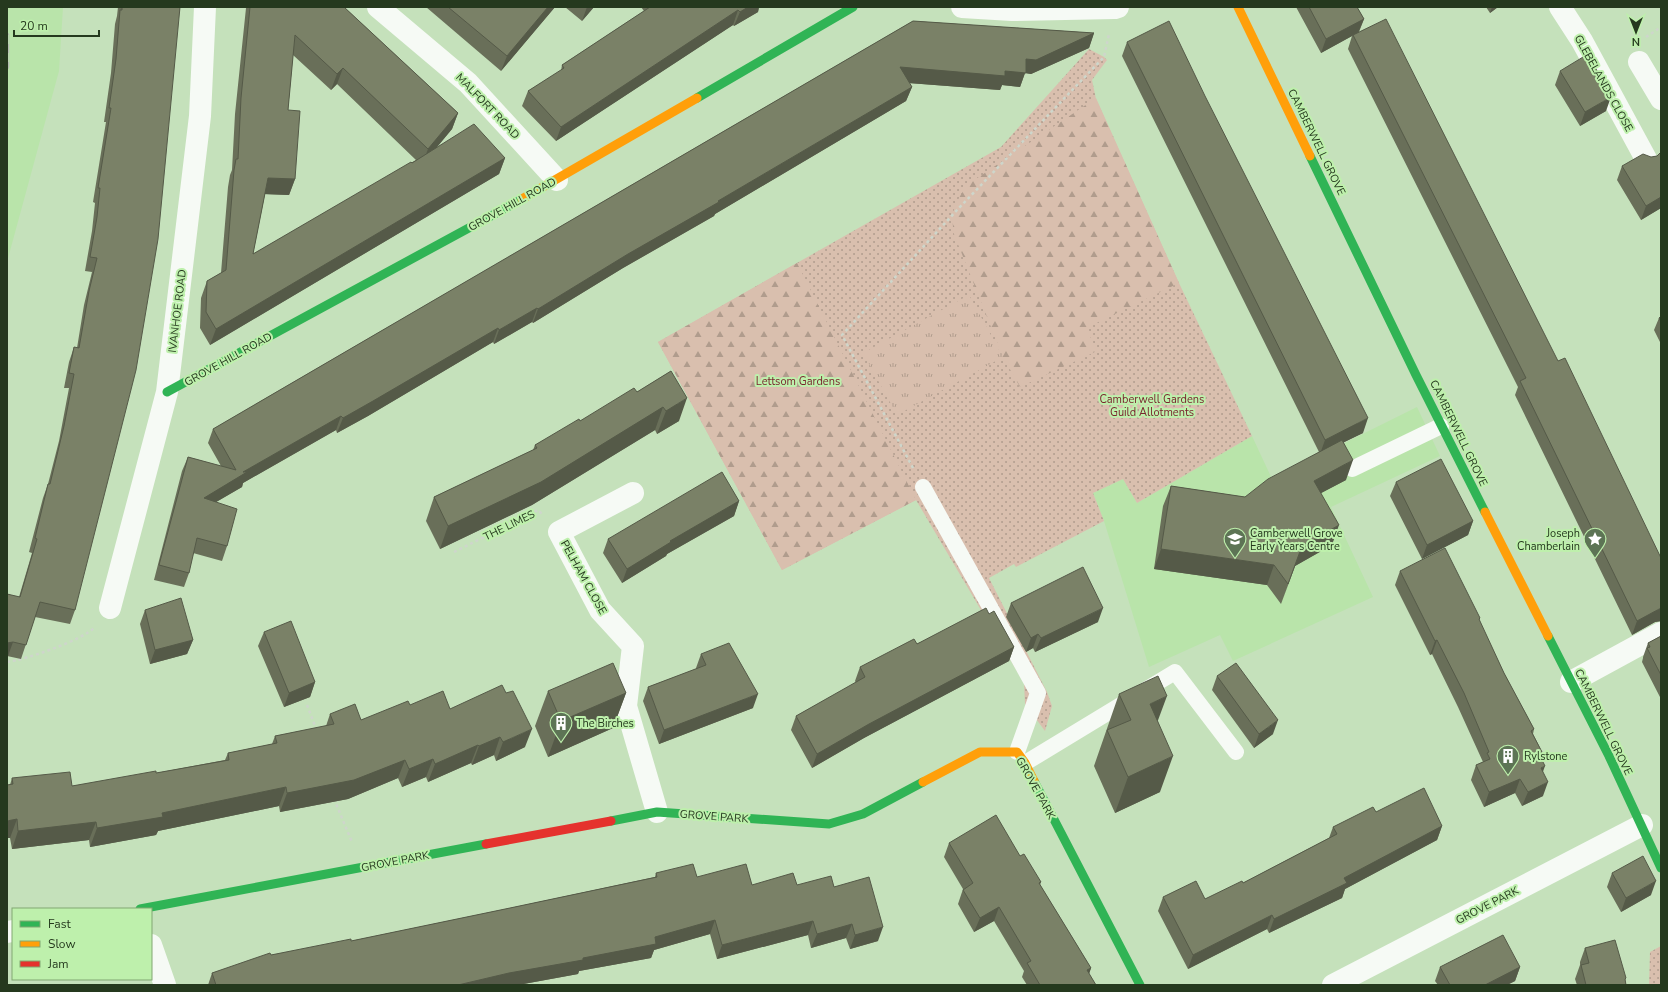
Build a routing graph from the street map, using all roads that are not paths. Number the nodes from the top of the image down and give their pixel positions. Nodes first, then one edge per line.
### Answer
1 (205, 7) edge
2 (378, 7) edge
3 (852, 7) edge
4 (962, 7) edge
5 (1238, 7) edge
6 (1560, 7) edge
7 (1116, 8) edge
8 (1639, 62) dead end
9 (1661, 99) edge
10 (1646, 159) edge
11 (556, 180) junction
12 (167, 392) junction
13 (1441, 426) junction
14 (1352, 469) edge
15 (923, 487) road end
16 (633, 493) dead end
17 (110, 608) road end
18 (1661, 633) edge
19 (1571, 682) junction
20 (1236, 752) dead end
21 (1021, 758) junction
22 (657, 812) junction
23 (1642, 826) junction
24 (1661, 868) edge
25 (145, 908) edge
26 (152, 948) edge
27 (166, 985) edge
28 (1140, 985) edge
29 (1333, 985) edge

1 - 12 street, IVANHOE ROAD
2 - 11 street, MALFORT ROAD
3 - 11 street, GROVE HILL ROAD
4 - 7 street
5 - 13 street, CAMBERWELL GROVE
6 - 10 street, GLEBELANDS CLOSE
8 - 9 street
11 - 12 street, GROVE HILL ROAD
12 - 17 street, IVANHOE ROAD
13 - 14 lane
13 - 19 street, CAMBERWELL GROVE
15 - 21 lane
16 - 22 street, PELHAM CLOSE
18 - 19 street
19 - 23 street, CAMBERWELL GROVE
20 - 21 lane
21 - 22 street, GROVE PARK
21 - 28 street, GROVE PARK
22 - 25 street, GROVE PARK
23 - 24 street, CAMBERWELL GROVE
23 - 29 street, GROVE PARK
26 - 27 street

